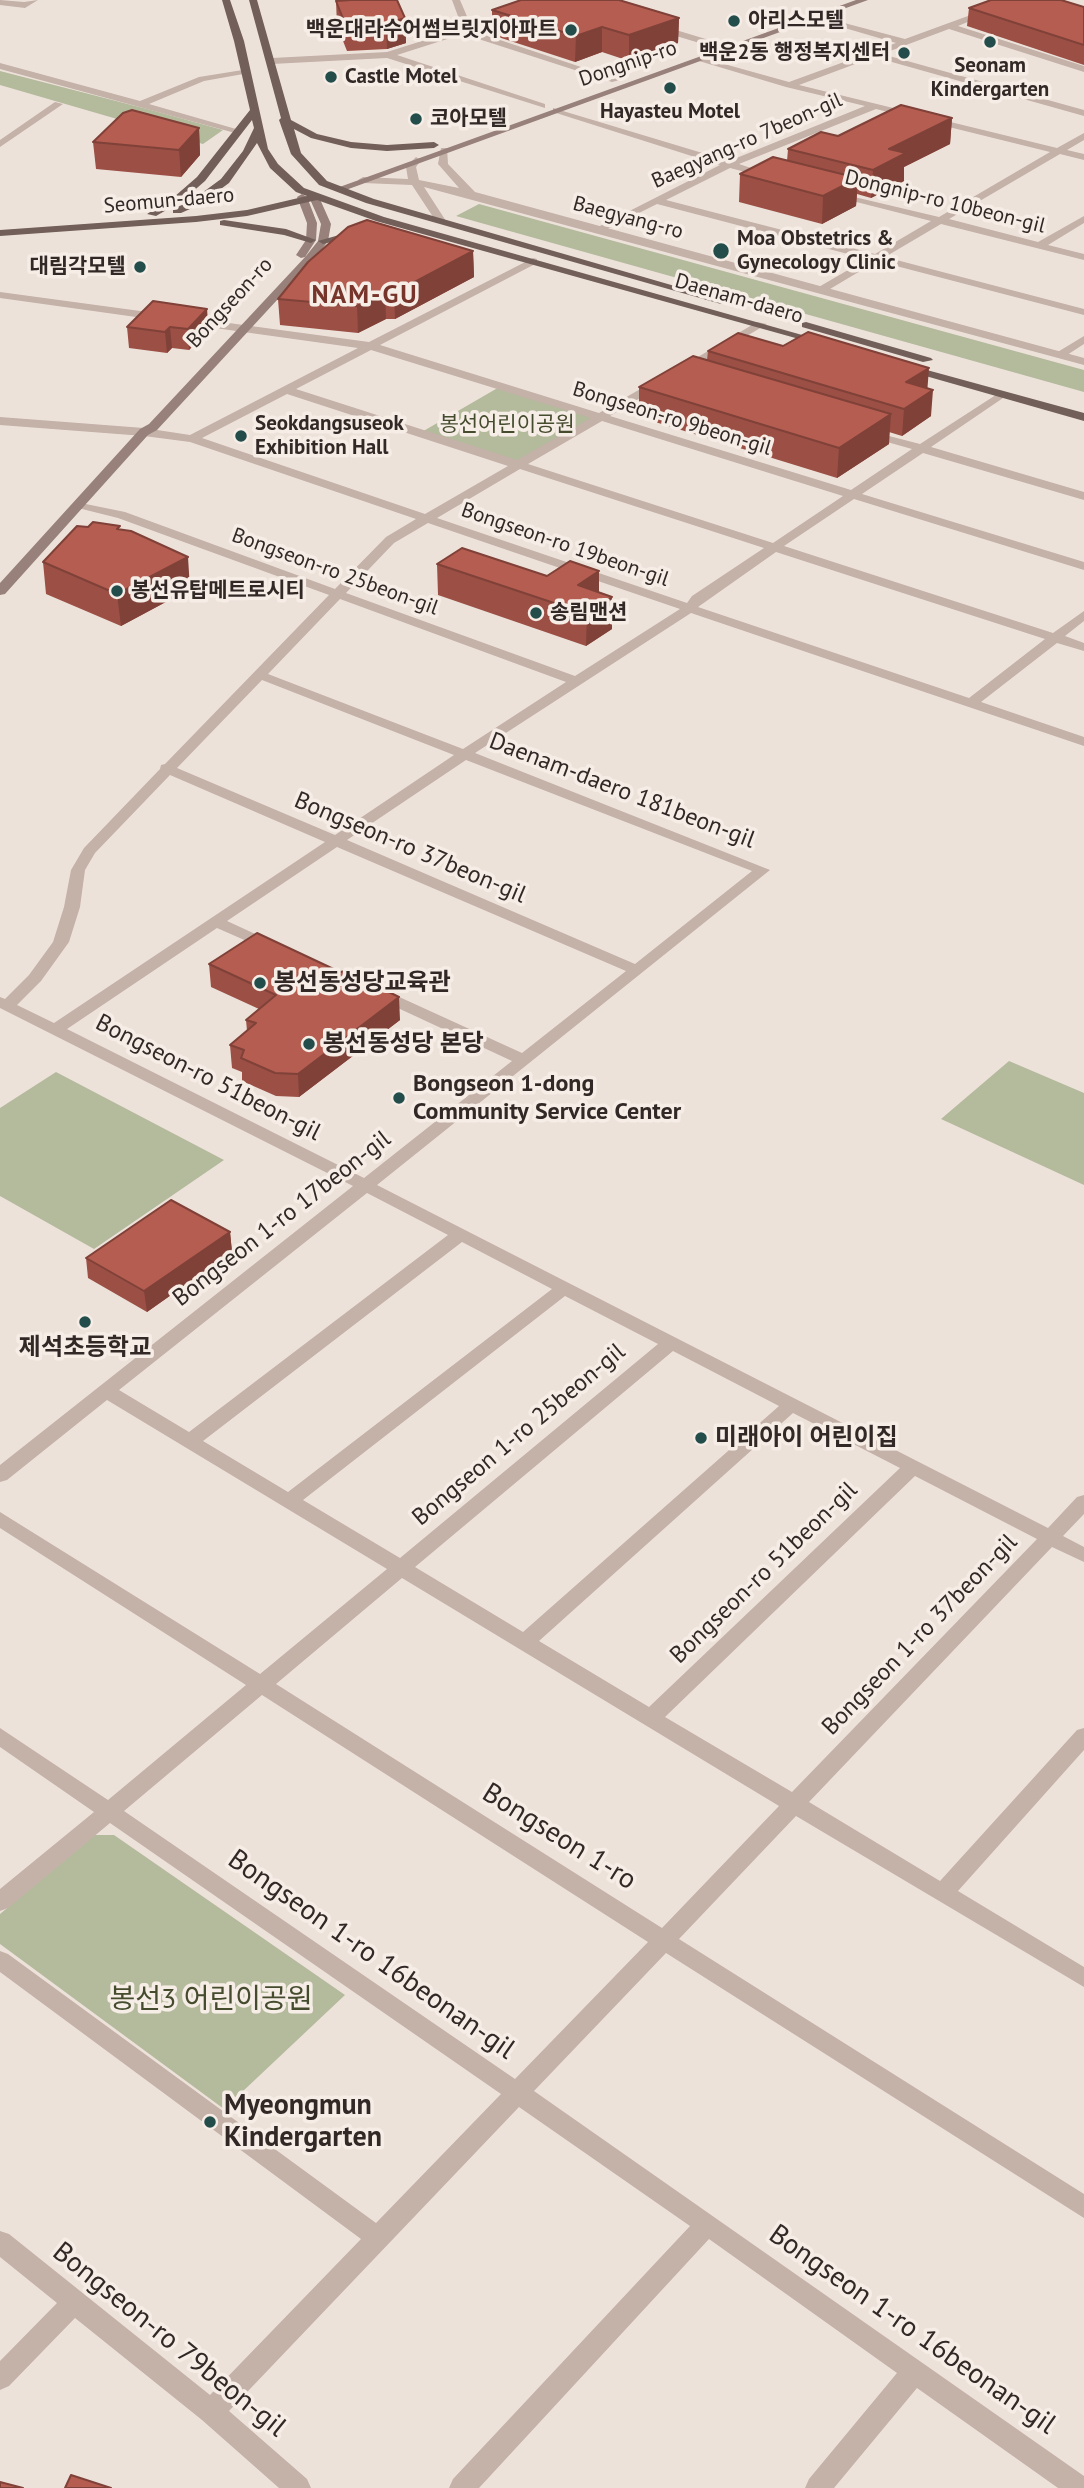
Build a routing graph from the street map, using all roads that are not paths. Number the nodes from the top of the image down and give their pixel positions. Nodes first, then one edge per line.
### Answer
1 (34, 0) edge
2 (226, 0) edge
3 (253, 0) edge
4 (456, 0) edge
5 (842, 0) edge
6 (864, 0) edge
7 (0, 2) edge
8 (996, 9) edge
9 (817, 17) junction
10 (642, 23) edge
11 (949, 26) junction
12 (463, 31) junction
13 (904, 42) junction
14 (716, 45) junction
15 (873, 54) junction
16 (388, 55) junction
17 (702, 59) junction
18 (272, 61) junction
19 (0, 66) edge
20 (1084, 69) edge
21 (246, 71) junction
22 (615, 80) junction
23 (789, 85) junction
24 (144, 103) junction
25 (58, 104) dead end
26 (542, 106) junction
27 (875, 106) junction
28 (255, 110) junction
29 (556, 110) junction
30 (1084, 113) edge
31 (284, 120) junction
32 (260, 127) junction
33 (238, 131) junction
34 (1084, 136) edge
35 (0, 144) edge
36 (439, 147) junction
37 (1057, 150) junction
38 (1084, 157) edge
39 (416, 160) junction
40 (726, 166) junction
41 (776, 179) edge
42 (363, 180) junction
43 (416, 182) junction
44 (323, 183) junction
45 (339, 189) junction
46 (820, 190) edge
47 (306, 196) junction
48 (476, 196) junction
49 (658, 201) junction
50 (177, 211) junction
51 (152, 214) junction
52 (438, 217) junction
53 (196, 219) junction
54 (938, 219) junction
55 (1084, 219) edge
56 (0, 222) edge
57 (423, 230) junction
58 (597, 230) junction
59 (0, 233) edge
60 (317, 240) junction
61 (1040, 245) junction
62 (876, 257) junction
63 (1084, 257) edge
64 (533, 261) junction
65 (821, 290) junction
66 (0, 295) edge
67 (35, 299) junction
68 (0, 309) edge
69 (1084, 312) edge
70 (761, 324) junction
71 (241, 326) junction
72 (1084, 339) edge
73 (371, 346) junction
74 (1060, 355) junction
75 (1084, 362) edge
76 (674, 374) junction
77 (687, 378) edge
78 (286, 390) junction
79 (1002, 394) junction
80 (1084, 405) edge
81 (601, 417) junction
82 (1084, 417) edge
83 (0, 421) edge
84 (856, 429) edge
85 (145, 431) junction
86 (192, 439) junction
87 (921, 449) junction
88 (517, 464) junction
89 (851, 494) junction
90 (1084, 496) edge
91 (76, 506) junction
92 (426, 517) junction
93 (773, 547) junction
94 (1084, 566) edge
95 (0, 591) edge
96 (339, 594) junction
97 (690, 608) junction
98 (1084, 615) edge
99 (1055, 638) junction
100 (1084, 647) edge
101 (260, 675) junction
102 (578, 682) junction
103 (970, 704) junction
104 (1084, 742) edge
105 (465, 754) junction
106 (166, 768) junction
107 (334, 841) junction
108 (762, 870) joint
109 (215, 921) junction
110 (286, 953) edge
111 (636, 970) junction
112 (368, 989) edge
113 (4, 1004) edge
114 (55, 1030) junction
115 (523, 1060) junction
116 (363, 1185) junction
117 (460, 1235) junction
118 (564, 1288) junction
119 (671, 1343) junction
120 (106, 1391) junction
121 (791, 1405) junction
122 (190, 1441) junction
123 (914, 1467) junction
124 (0, 1475) edge
125 (281, 1496) junction
126 (1084, 1502) edge
127 (0, 1519) edge
128 (1050, 1538) junction
129 (1084, 1555) edge
130 (401, 1568) junction
131 (525, 1642) junction
132 (262, 1684) junction
133 (651, 1718) junction
134 (0, 1736) edge
135 (1084, 1736) edge
136 (794, 1804) junction
137 (107, 1812) junction
138 (943, 1893) junction
139 (0, 1902) edge
140 (665, 1940) junction
141 (0, 1960) edge
142 (1084, 1978) edge
143 (517, 2093) junction
144 (1084, 2207) edge
145 (707, 2224) junction
146 (378, 2238) junction
147 (0, 2242) edge
148 (74, 2302) junction
149 (915, 2371) junction
150 (0, 2378) edge
151 (211, 2412) junction
152 (298, 2488) edge
153 (462, 2488) edge
154 (818, 2488) edge
155 (1079, 2488) edge

1 - 7 street
2 - 21 main road, Daenam-daero
3 - 18 main road, Daenam-daero
4 - 12 street
5 - 14 main road, Dongnip-ro
6 - 9 main road, Dongnip-ro
8 - 11 street
9 - 13 street
9 - 17 main road, Dongnip-ro
10 - 14 street
11 - 13 street
11 - 20 street
12 - 16 street
12 - 22 street
13 - 15 street
14 - 22 main road, Dongnip-ro
15 - 23 street
15 - 30 street
16 - 18 street
16 - 26 street
17 - 23 street
17 - 29 main road, Dongnip-ro
18 - 31 main road, Daenam-daero
19 - 24 street
21 - 24 street
21 - 28 main road, Daenam-daero
22 - 26 main road, Dongnip-ro
23 - 27 street
24 - 33 street
25 - 35 street
26 - 36 main road, Dongnip-ro
27 - 37 street
27 - 40 street, Baegyang-ro 7beon-gil
28 - 32 main road, Daenam-daero
28 - 33 main road
29 - 36 main road, Dongnip-ro
29 - 40 street
31 - 36 main road
31 - 44 main road, Daenam-daero
32 - 47 main road, Daenam-daero
32 - 50 main road
33 - 51 main road
34 - 37 street
36 - 39 main road, Dongnip-ro
36 - 44 main road, Dongnip-ro
36 - 48 street
37 - 38 street
37 - 54 street
39 - 42 main road, Dongnip-ro
39 - 43 street
40 - 41 street
40 - 49 street, Baegyang-ro 7beon-gil
42 - 43 street, Baegyang-ro
42 - 45 main road, Dongnip-ro
43 - 48 street, Baegyang-ro
43 - 52 street
44 - 45 main road, Daenam-daero
44 - 47 main road, Seomun-daero
45 - 47 main road, Seomun-daero
45 - 52 main road, Daenam-daero
46 - 54 street, Dongnip-ro 10beon-gil
47 - 50 main road, Seomun-daero
47 - 53 main road, Seomun-daero
47 - 57 main road, Daenam-daero
47 - 60 main road
48 - 52 street
48 - 58 street, Baegyang-ro
49 - 58 street, Baegyang-ro 7beon-gil
49 - 62 street
50 - 51 main road, Seomun-daero
51 - 56 main road, Seomun-daero
52 - 57 main road
52 - 80 main road, Daenam-daero
53 - 59 main road, Seomun-daero
53 - 60 main road
54 - 61 street, Dongnip-ro 10beon-gil
54 - 62 street
55 - 61 street
57 - 60 main road
57 - 64 main road, Daenam-daero
58 - 65 street, Baegyang-ro
60 - 71 main road, Bongseon-ro
61 - 63 street, Dongnip-ro 10beon-gil
62 - 65 street
62 - 69 street
64 - 70 main road, Daenam-daero
64 - 73 street
65 - 74 street, Baegyang-ro
66 - 67 street, Bongseon-ro 9beon-gil
67 - 68 street
67 - 71 street, Bongseon-ro 9beon-gil
70 - 76 street
70 - 79 main road, Daenam-daero
71 - 73 street, Bongseon-ro 9beon-gil
71 - 85 main road, Bongseon-ro
72 - 74 street
73 - 78 street
73 - 81 street, Bongseon-ro 9beon-gil
74 - 75 street, Baegyang-ro
76 - 77 street
76 - 81 street
78 - 86 street
78 - 88 street
79 - 82 main road, Daenam-daero
79 - 87 street, Daenam-daero 181beon-gil
81 - 88 street
81 - 89 street, Bongseon-ro 9beon-gil
83 - 85 street, Bongseon-ro 19beon-gil
84 - 87 street
85 - 86 street, Bongseon-ro 19beon-gil
85 - 91 main road, Bongseon-ro
86 - 92 street, Bongseon-ro 19beon-gil
87 - 89 street, Daenam-daero 181beon-gil
87 - 90 street
88 - 92 street
88 - 93 street
89 - 93 street, Daenam-daero 181beon-gil
89 - 94 street, Bongseon-ro 9beon-gil
91 - 95 main road, Bongseon-ro
91 - 96 street, Bongseon-ro 25beon-gil
92 - 96 street
92 - 97 street, Bongseon-ro 19beon-gil
93 - 97 street, Daenam-daero 181beon-gil
93 - 99 street
96 - 101 street
96 - 102 street, Bongseon-ro 25beon-gil
97 - 102 street, Daenam-daero 181beon-gil
97 - 103 street, Bongseon-ro 19beon-gil
98 - 99 street
99 - 100 street
99 - 103 street
101 - 105 street
101 - 106 street
102 - 105 street, Daenam-daero 181beon-gil
103 - 104 street, Bongseon-ro 19beon-gil
105 - 107 street, Daenam-daero 181beon-gil
105 - 108 street, Daenam-daero 181beon-gil
106 - 107 street, Bongseon-ro 37beon-gil
106 - 113 street, Bongseon-ro 51beon-gil
107 - 109 street, Daenam-daero 181beon-gil
107 - 111 street, Bongseon-ro 37beon-gil
108 - 111 street, Bongseon 1-ro 17beon-gil
109 - 110 street
109 - 114 street, Daenam-daero 181beon-gil
111 - 115 street, Bongseon 1-ro 17beon-gil
112 - 115 street
113 - 114 street, Bongseon-ro 51beon-gil
114 - 116 street, Bongseon-ro 51beon-gil
115 - 116 street, Bongseon 1-ro 17beon-gil
116 - 117 street, Bongseon-ro 51beon-gil
116 - 120 street, Bongseon 1-ro 17beon-gil
117 - 118 street, Bongseon-ro 51beon-gil
117 - 122 street
118 - 119 street, Bongseon-ro 51beon-gil
118 - 125 street
119 - 121 street, Bongseon-ro 51beon-gil
119 - 130 street, Bongseon 1-ro 25beon-gil
120 - 122 street
120 - 124 street, Bongseon 1-ro 17beon-gil
121 - 123 street, Bongseon-ro 51beon-gil
121 - 131 street
122 - 125 street
123 - 128 street, Bongseon-ro 51beon-gil
123 - 133 street, Bongseon-ro 51beon-gil
125 - 130 street
126 - 128 street, Bongseon 1-ro 37beon-gil
127 - 132 street, Bongseon 1-ro
128 - 129 street, Bongseon-ro 51beon-gil
128 - 136 street, Bongseon 1-ro 37beon-gil
130 - 131 street
130 - 132 street, Bongseon 1-ro 25beon-gil
131 - 133 street
132 - 137 street, Bongseon 1-ro 25beon-gil
132 - 140 street, Bongseon 1-ro
133 - 136 street
134 - 137 street, Bongseon 1-ro 16beonan-gil
135 - 138 street
136 - 138 street
136 - 140 street, Bongseon 1-ro 37beon-gil
137 - 139 street, Bongseon 1-ro 25beon-gil
137 - 143 street, Bongseon 1-ro 16beonan-gil
138 - 142 street
140 - 143 street, Bongseon 1-ro 37beon-gil
140 - 144 street, Bongseon 1-ro
141 - 146 street
143 - 145 street, Bongseon 1-ro 16beonan-gil
143 - 146 street, Bongseon 1-ro 37beon-gil
145 - 149 street, Bongseon 1-ro 16beonan-gil
145 - 153 street
146 - 151 street, Bongseon 1-ro 37beon-gil
147 - 148 street, Bongseon-ro 79beon-gil
148 - 150 street
148 - 151 street, Bongseon-ro 79beon-gil
149 - 154 street
149 - 155 street, Bongseon 1-ro 16beonan-gil
151 - 152 street, Bongseon-ro 79beon-gil

